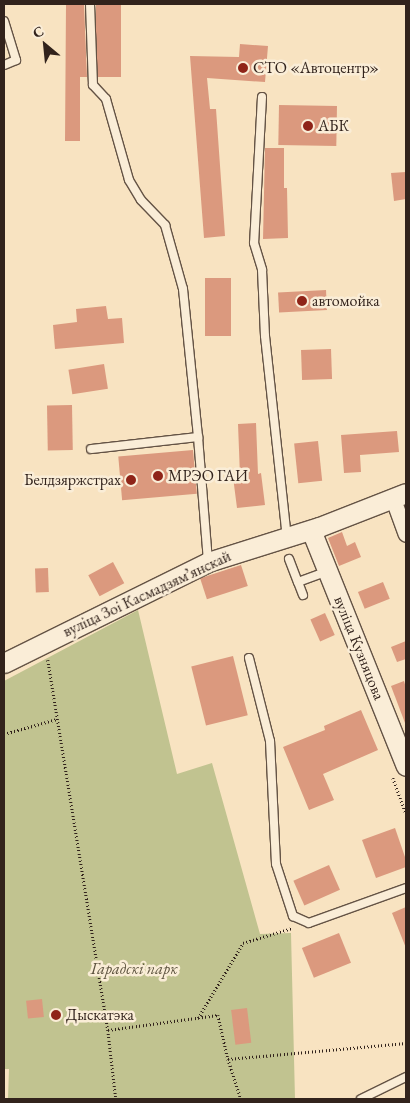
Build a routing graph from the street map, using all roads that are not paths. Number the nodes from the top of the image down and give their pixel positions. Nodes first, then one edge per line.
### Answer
1 (90, 4) edge
2 (4, 21) edge
3 (4, 65) edge
4 (262, 97) dead end
5 (198, 438) junction
6 (91, 449) dead end
7 (400, 496) edge
8 (311, 530) junction
9 (406, 534) edge
10 (287, 537) junction
11 (289, 559) dead end
12 (208, 562) junction
13 (328, 571) junction
14 (298, 582) junction
15 (303, 595) dead end
16 (249, 658) dead end
17 (4, 663) edge
18 (406, 766) edge
19 (406, 888) edge
20 (406, 1077) edge
21 (362, 1099) edge

1 - 5 lane
2 - 3 lane
4 - 10 lane
5 - 6 lane
5 - 12 lane
7 - 8 street, вуліца Зоі Касмадзямʼянскай
7 - 9 street
8 - 10 street, вуліца Зоі Касмадзямʼянскай
8 - 13 street, вуліца Кузняцова
10 - 12 street, вуліца Зоі Касмадзямʼянскай
11 - 14 lane
12 - 17 street, вуліца Зоі Касмадзямʼянскай
13 - 14 lane
13 - 18 street, вуліца Кузняцова
14 - 15 lane
16 - 19 lane
20 - 21 lane

